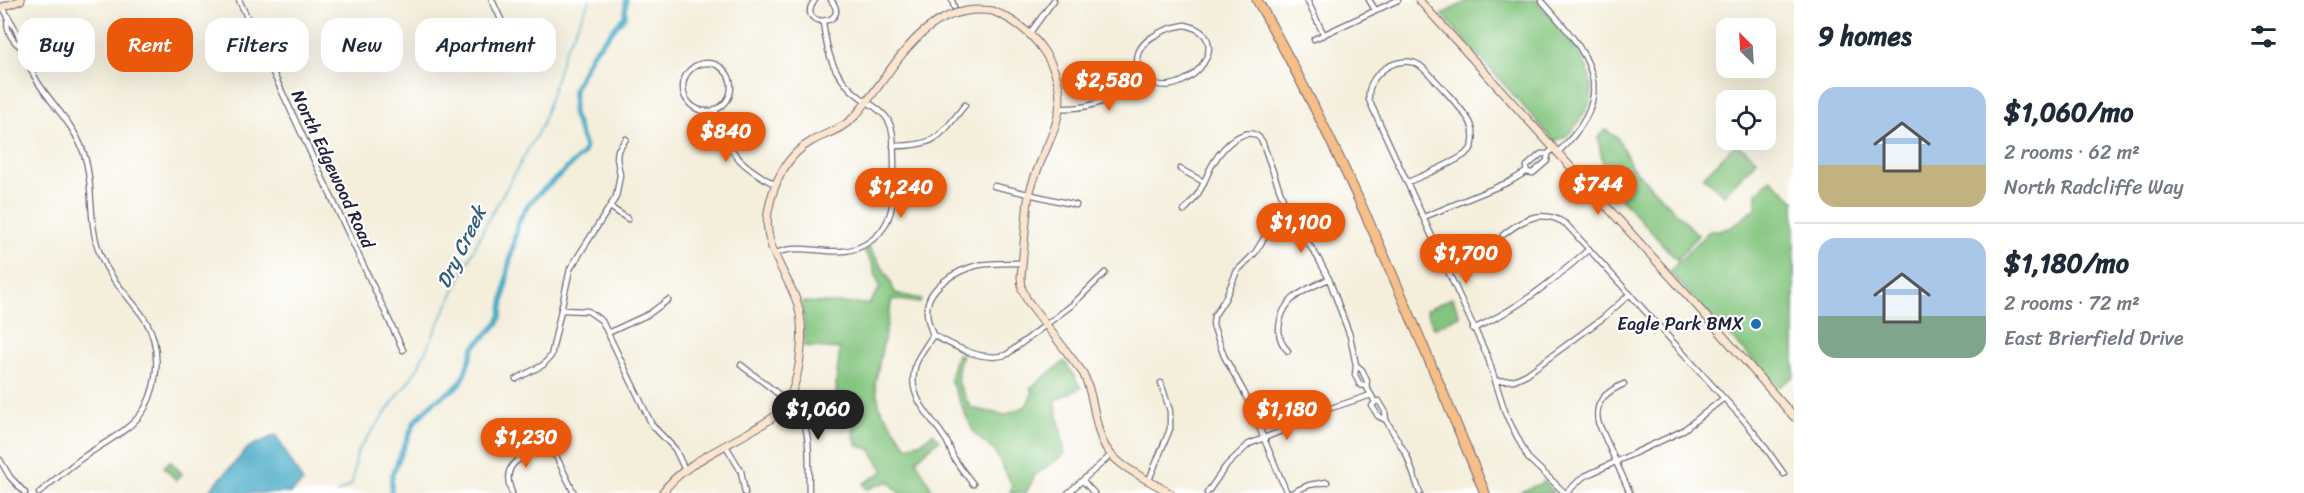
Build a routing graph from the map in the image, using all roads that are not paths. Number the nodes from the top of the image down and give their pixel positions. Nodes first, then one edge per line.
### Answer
1 (21, 0) edge
2 (240, 0) edge
3 (492, 0) edge
4 (815, 0) edge
5 (831, 0) edge
6 (1054, 0) edge
7 (1257, 0) edge
8 (1307, 0) edge
9 (1369, 0) edge
10 (1398, 0) edge
11 (1419, 0) edge
12 (1541, 0) edge
13 (953, 4) edge
14 (2, 8) edge
15 (1377, 11) junction
16 (500, 18) edge
17 (823, 22) junction
18 (1029, 34) junction
19 (1324, 34) junction
20 (1314, 39) dead end
21 (1141, 75) junction
22 (866, 101) junction
23 (965, 105) dead end
24 (1059, 108) junction
25 (714, 109) junction
26 (626, 140) dead end
27 (893, 146) junction
28 (1552, 152) junction
29 (1180, 169) dead end
30 (1526, 172) junction
31 (1204, 182) junction
32 (1408, 182) junction
33 (776, 185) junction
34 (994, 186) dead end
35 (1029, 194) junction
36 (1076, 205) dead end
37 (610, 207) junction
38 (1184, 211) dead end
39 (1288, 213) junction
40 (1424, 218) junction
41 (628, 219) dead end
42 (1503, 235) dead end
43 (1589, 249) junction
44 (774, 254) junction
45 (1022, 263) junction
46 (1105, 273) dead end
47 (1329, 279) junction
48 (1630, 294) junction
49 (668, 300) dead end
50 (561, 310) junction
51 (1046, 325) junction
52 (1473, 329) junction
53 (608, 333) junction
54 (933, 335) junction
55 (403, 350) dead end
56 (1288, 351) dead end
57 (741, 365) dead end
58 (516, 379) dead end
59 (1496, 381) junction
60 (1161, 383) dead end
61 (1624, 384) dead end
62 (1371, 395) junction
63 (1724, 398) junction
64 (788, 403) junction
65 (1794, 417) edge
66 (1263, 437) junction
67 (726, 446) junction
68 (1111, 455) junction
69 (0, 460) edge
70 (1616, 462) junction
71 (685, 470) junction
72 (1784, 474) dead end
73 (1149, 480) junction
74 (1083, 481) junction
75 (1327, 482) dead end
76 (973, 484) dead end
77 (25, 493) edge
78 (39, 493) edge
79 (512, 493) edge
80 (574, 493) edge
81 (662, 493) edge
82 (745, 493) edge
83 (809, 493) edge
84 (1068, 493) edge
85 (1094, 493) edge
86 (1170, 493) edge
87 (1207, 493) edge
88 (1289, 493) edge
89 (1419, 493) edge
90 (1485, 493) edge
91 (1565, 493) edge
92 (1630, 493) edge

1 - 14 street
2 - 55 street, North Edgewood Road
3 - 16 street
4 - 17 street
5 - 17 street
6 - 18 street
7 - 90 highway
8 - 19 street
9 - 15 street
10 - 15 street
11 - 28 street
12 - 28 street
13 - 18 street
13 - 22 street
14 - 78 street
15 - 19 street
17 - 22 street
18 - 24 street
19 - 20 street
21 - 21 street
21 - 24 street
22 - 27 street
22 - 33 street
23 - 27 street
24 - 35 street
25 - 25 street
25 - 33 street
26 - 37 street
27 - 44 street
28 - 30 street
28 - 30 street
28 - 65 street
29 - 31 street
30 - 40 street
31 - 38 street
31 - 39 street
32 - 32 street
32 - 40 street
33 - 44 street
34 - 35 street
35 - 36 street
35 - 45 street
37 - 41 street
37 - 50 street
39 - 47 street
39 - 66 street
40 - 52 street
42 - 43 street
43 - 48 street
43 - 52 street
44 - 64 street
45 - 51 street
45 - 54 street
46 - 51 street
47 - 56 street
47 - 62 street
48 - 59 street
48 - 63 street
49 - 53 street
50 - 53 street
50 - 58 street
51 - 54 street
51 - 68 street
52 - 59 street
53 - 71 street
54 - 76 street
57 - 64 street
59 - 91 street
60 - 73 street
61 - 70 street
62 - 66 street
62 - 89 street
63 - 70 street
63 - 72 street
64 - 67 street
64 - 83 street
66 - 87 street
66 - 88 street
67 - 71 street
67 - 82 street
68 - 73 street
68 - 74 street
69 - 77 street
70 - 91 street
70 - 92 street
71 - 81 street
73 - 86 street
74 - 84 street
74 - 85 street
75 - 88 street
79 - 80 street

